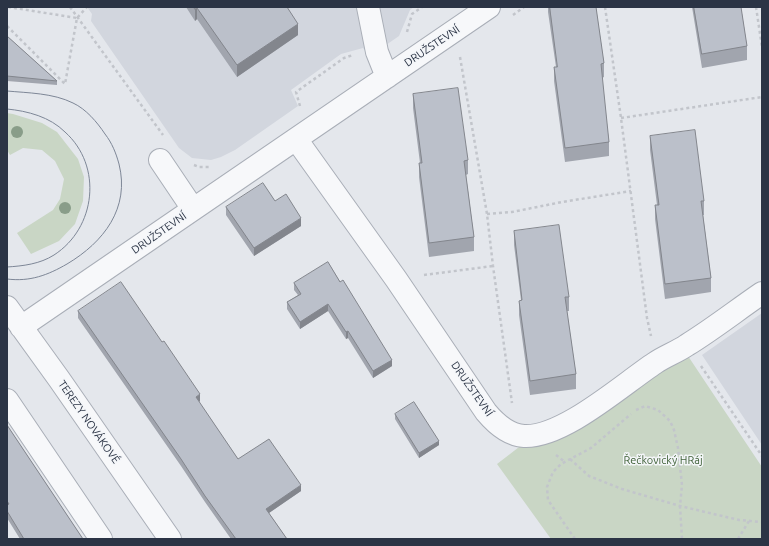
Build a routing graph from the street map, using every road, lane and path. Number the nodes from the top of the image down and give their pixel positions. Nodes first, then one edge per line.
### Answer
1 (8, 7) edge
2 (70, 7) edge
3 (87, 7) edge
4 (368, 7) edge
5 (422, 7) edge
6 (489, 7) edge
7 (605, 7) edge
8 (756, 7) edge
9 (77, 18) junction
10 (760, 25) edge
11 (7, 26) edge
12 (762, 47) edge
13 (460, 53) dead end
14 (383, 68) junction
15 (762, 97) edge
16 (301, 112) dead end
17 (621, 118) junction
18 (166, 139) dead end
19 (296, 139) junction
20 (160, 160) dead end
21 (190, 164) dead end
22 (214, 167) dead end
23 (631, 191) junction
24 (193, 209) junction
25 (487, 214) junction
26 (493, 266) junction
27 (396, 279) junction
28 (762, 293) edge
29 (7, 307) edge
30 (647, 318) dead end
31 (21, 327) junction
32 (697, 361) dead end
33 (7, 400) edge
34 (512, 408) dead end
35 (762, 456) edge
36 (570, 459) junction
37 (680, 506) junction
38 (749, 522) junction
39 (762, 522) edge
40 (101, 539) edge
41 (170, 539) edge
42 (575, 539) edge
43 (682, 539) edge
44 (738, 539) edge

1 - 9 path
2 - 9 path
3 - 9 path
4 - 14 street
5 - 14 path
6 - 14 street, DRUŽSTEVNÍ
7 - 17 path
8 - 10 path
9 - 11 path
9 - 18 path
10 - 12 path
13 - 25 path
14 - 16 path
14 - 19 street, DRUŽSTEVNÍ
15 - 17 path
17 - 23 path
19 - 24 street, DRUŽSTEVNÍ
19 - 27 street, DRUŽSTEVNÍ
20 - 24 street
21 - 22 path
23 - 25 path
23 - 30 path
24 - 31 street, DRUŽSTEVNÍ
25 - 26 path
26 - 27 path
26 - 34 path
27 - 28 street, DRUŽSTEVNÍ
29 - 31 street, TEREZY NOVÁKOVÉ
31 - 41 street, TEREZY NOVÁKOVÉ
32 - 35 path
33 - 40 street
36 - 37 path
36 - 37 path
36 - 42 path
37 - 38 path
37 - 43 path
38 - 39 path
38 - 44 path

